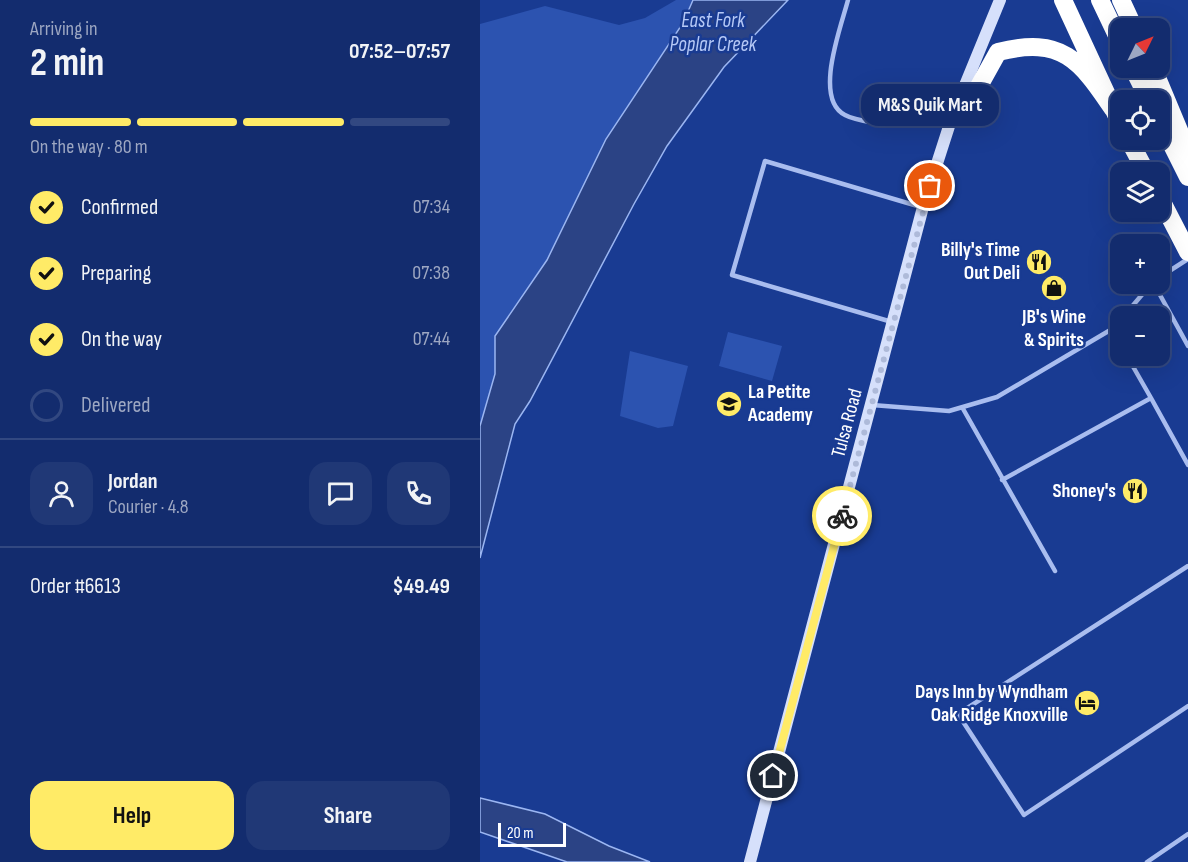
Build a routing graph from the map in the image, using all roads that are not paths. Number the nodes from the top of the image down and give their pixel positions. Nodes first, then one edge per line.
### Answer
1 (848, 0) edge
2 (1000, 0) edge
3 (1063, 0) edge
4 (1100, 0) edge
5 (1121, 0) edge
6 (1129, 18) edge
7 (1110, 21) edge
8 (1156, 78) edge
9 (1110, 101) edge
10 (1110, 105) edge
11 (952, 117) junction
12 (886, 125) dead end
13 (1170, 141) edge
14 (1188, 152) edge
15 (1188, 177) edge
16 (923, 207) junction
17 (1170, 217) edge
18 (1188, 252) edge
19 (1188, 259) edge
20 (1170, 271) edge
21 (1144, 294) edge
22 (1159, 294) edge
23 (1133, 306) edge
24 (894, 322) junction
25 (1110, 330) edge
26 (1188, 346) edge
27 (1133, 366) edge
28 (1151, 398) junction
29 (872, 405) junction
30 (962, 407) junction
31 (1188, 465) edge
32 (1002, 480) junction
33 (1188, 566) edge
34 (1055, 571) dead end
35 (1188, 706) edge
36 (1188, 834) edge
37 (750, 862) edge
38 (1147, 862) edge

1 - 12 lane
2 - 11 street, Tulsa Road
3 - 9 highway
4 - 7 highway
5 - 6 highway
8 - 14 highway
10 - 11 highway
11 - 16 street, Tulsa Road
13 - 15 highway
16 - 24 street, Tulsa Road
16 - 24 lane
17 - 18 highway
19 - 20 lane
21 - 23 lane
22 - 26 lane
24 - 29 street, Tulsa Road
25 - 30 lane
27 - 28 lane
28 - 31 lane
28 - 32 lane
29 - 30 lane
29 - 37 street, Tulsa Road
30 - 32 lane
32 - 34 lane
33 - 35 lane
36 - 38 lane

